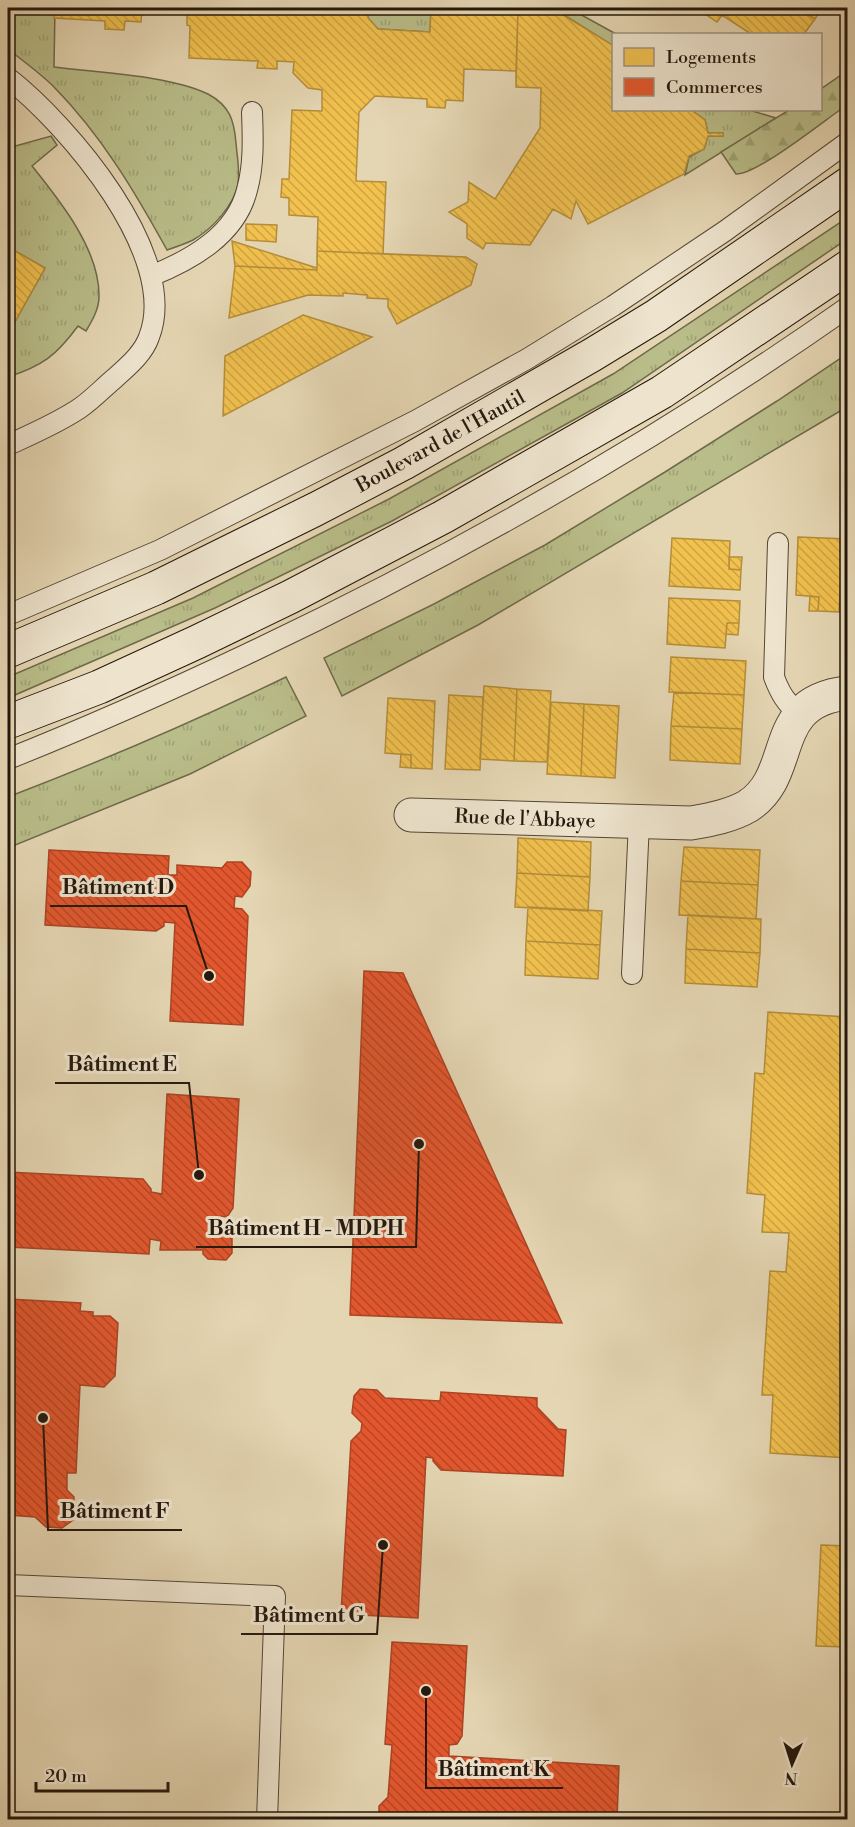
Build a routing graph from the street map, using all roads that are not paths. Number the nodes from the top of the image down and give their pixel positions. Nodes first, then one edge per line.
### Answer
1 (8, 78) edge
2 (252, 112) dead end
3 (848, 142) edge
4 (848, 184) edge
5 (848, 267) edge
6 (151, 276) junction
7 (848, 308) edge
8 (8, 445) edge
9 (778, 543) dead end
10 (8, 615) edge
11 (8, 651) edge
12 (848, 693) edge
13 (799, 714) junction
14 (8, 722) edge
15 (8, 759) edge
16 (411, 815) dead end
17 (639, 822) junction
18 (632, 975) dead end
19 (8, 1586) edge
20 (267, 1820) edge

1 - 6 lane
2 - 6 lane
3 - 10 lane
4 - 11 main road, Boulevard de l'Hautil
5 - 14 main road
6 - 8 lane
7 - 15 lane
9 - 13 lane
12 - 13 main road, Rue de l'Abbaye
13 - 17 main road, Rue de l'Abbaye
16 - 17 main road, Rue de l'Abbaye
17 - 18 lane
19 - 20 lane

